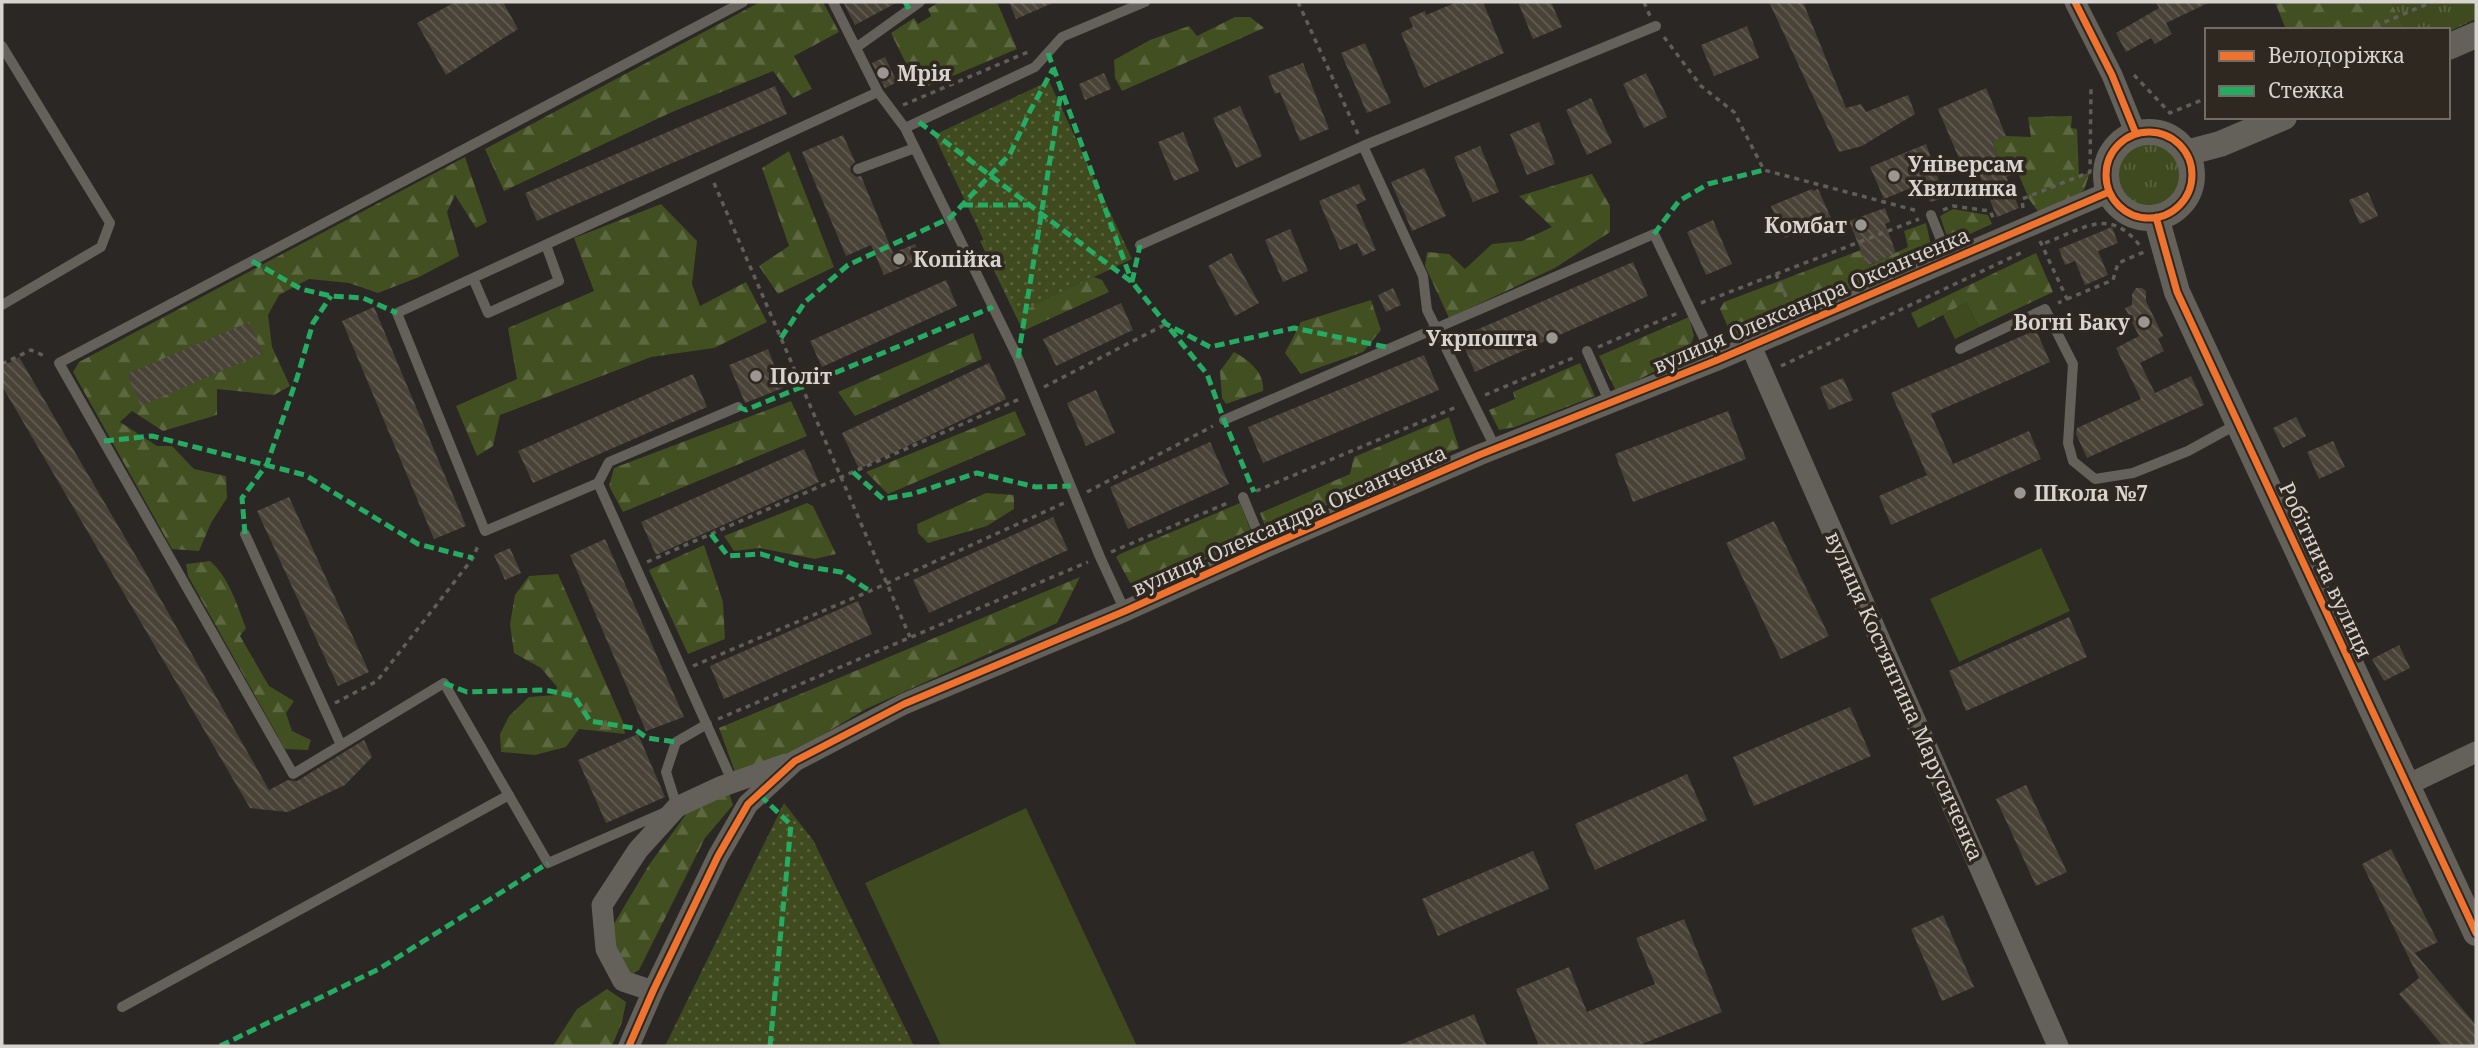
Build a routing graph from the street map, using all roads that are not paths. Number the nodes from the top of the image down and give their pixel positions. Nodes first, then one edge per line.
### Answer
1 (743, 2) edge
2 (833, 2) edge
3 (920, 2) edge
4 (1145, 2) edge
5 (2075, 2) edge
6 (1656, 26) road end
7 (2476, 35) edge
8 (2, 46) edge
9 (2450, 46) edge
10 (857, 47) junction
11 (878, 92) junction
12 (2279, 119) edge
13 (905, 128) junction
14 (2136, 134) junction
15 (1363, 146) junction
16 (915, 148) junction
17 (2186, 153) junction
18 (858, 169) dead end
19 (2109, 192) junction
20 (1931, 215) road end
21 (2156, 217) junction
22 (546, 245) junction
23 (1140, 245) dead end
24 (1949, 260) junction
25 (473, 278) junction
26 (2, 305) edge
27 (1436, 329) junction
28 (1751, 346) junction
29 (1960, 349) dead end
30 (1587, 351) road end
31 (1715, 361) junction
32 (1610, 403) junction
33 (738, 407) dead end
34 (1224, 420) road end
35 (2239, 423) junction
36 (1496, 449) junction
37 (598, 483) junction
38 (1243, 497) road end
39 (245, 534) dead end
40 (1264, 548) junction
41 (1125, 611) junction
42 (706, 724) junction
43 (341, 745) junction
44 (2476, 752) edge
45 (795, 761) junction
46 (733, 783) junction
47 (2407, 785) junction
48 (509, 795) junction
49 (677, 807) junction
50 (2476, 933) edge
51 (653, 991) junction
52 (122, 1007) dead end
53 (629, 1046) edge
54 (2058, 1046) edge

1 - 43 lane
2 - 10 lane
3 - 10 lane
4 - 13 lane
5 - 14 street
6 - 15 lane
7 - 9 street
8 - 26 lane
10 - 11 lane
11 - 13 lane
11 - 22 lane
12 - 17 street
13 - 16 lane
14 - 17 street
14 - 19 street
15 - 23 lane
15 - 27 lane
16 - 18 lane
16 - 41 lane
17 - 21 street
19 - 21 street
19 - 24 street, вулиця Олександра Оксанченка
20 - 24 lane
21 - 35 street, Робітнича вулиця
22 - 25 lane
22 - 25 lane
24 - 28 street, вулиця Олександра Оксанченка
25 - 37 lane
27 - 31 lane
27 - 34 lane
27 - 36 lane
28 - 31 street, вулиця Олександра Оксанченка
28 - 54 street, вулиця Костянтина Марусиченка
29 - 35 lane
30 - 32 lane
31 - 32 street, вулиця Олександра Оксанченка
32 - 36 street, вулиця Олександра Оксанченка
33 - 37 lane
35 - 47 street, Робітнича вулиця
36 - 40 street, вулиця Олександра Оксанченка
37 - 42 lane
38 - 40 lane
39 - 43 lane
40 - 41 street, вулиця Олександра Оксанченка
41 - 45 street, вулиця Олександра Оксанченка
42 - 46 lane
42 - 49 lane
43 - 48 lane
44 - 47 street
45 - 46 street
45 - 51 street, вулиця Олександра Оксанченка
46 - 49 street
47 - 50 street, Робітнича вулиця
48 - 49 lane
48 - 52 lane
49 - 51 street
51 - 53 street, вулиця Олександра Оксанченка

